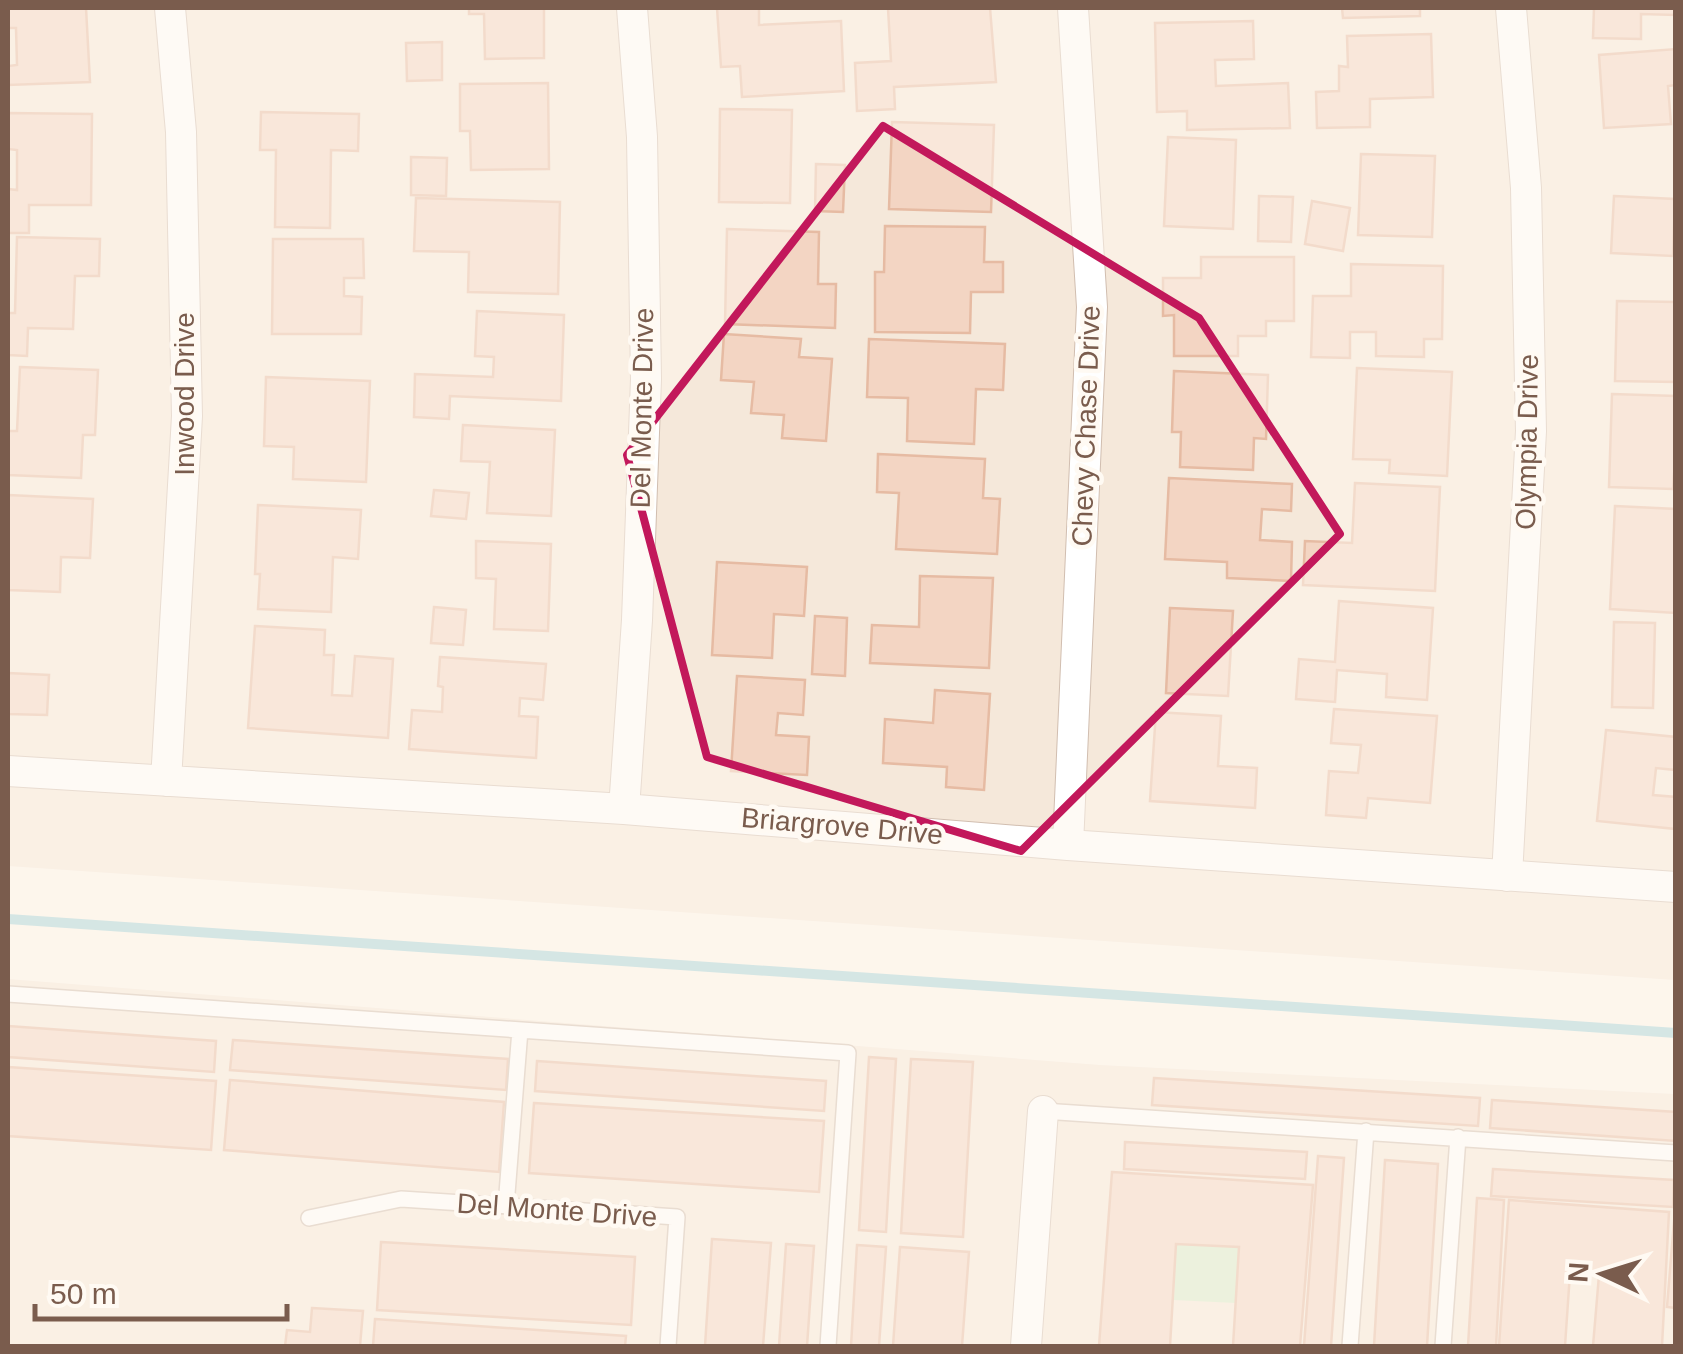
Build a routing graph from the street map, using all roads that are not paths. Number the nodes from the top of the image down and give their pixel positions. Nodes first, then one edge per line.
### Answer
1 (170, 8) edge
2 (632, 8) edge
3 (1073, 8) edge
4 (1511, 8) edge
5 (8, 771) edge
6 (166, 781) junction
7 (624, 809) junction
8 (1068, 845) junction
9 (1507, 876) junction
10 (1676, 888) edge
11 (8, 994) edge
12 (520, 1030) junction
13 (1044, 1111) joint
14 (1366, 1131) junction
15 (1458, 1137) junction
16 (1676, 1153) edge
17 (506, 1206) junction
18 (309, 1218) dead end
19 (668, 1346) edge
20 (828, 1346) edge
21 (1026, 1346) edge
22 (1350, 1346) edge
23 (1443, 1346) edge

1 - 6 street, Inwood Drive
2 - 7 street, Del Monte Drive
3 - 8 street, Chevy Chase Drive
4 - 9 street, Olympia Drive
5 - 6 street, Briargrove Drive
6 - 7 street, Briargrove Drive
7 - 8 street, Briargrove Drive
8 - 9 street, Briargrove Drive
9 - 10 street, Briargrove Drive
11 - 12 lane
12 - 17 lane
12 - 20 lane
13 - 14 lane
13 - 21 street
14 - 15 lane
14 - 22 lane
15 - 16 lane
15 - 23 lane
17 - 18 lane, Del Monte Drive
17 - 19 lane, Del Monte Drive

